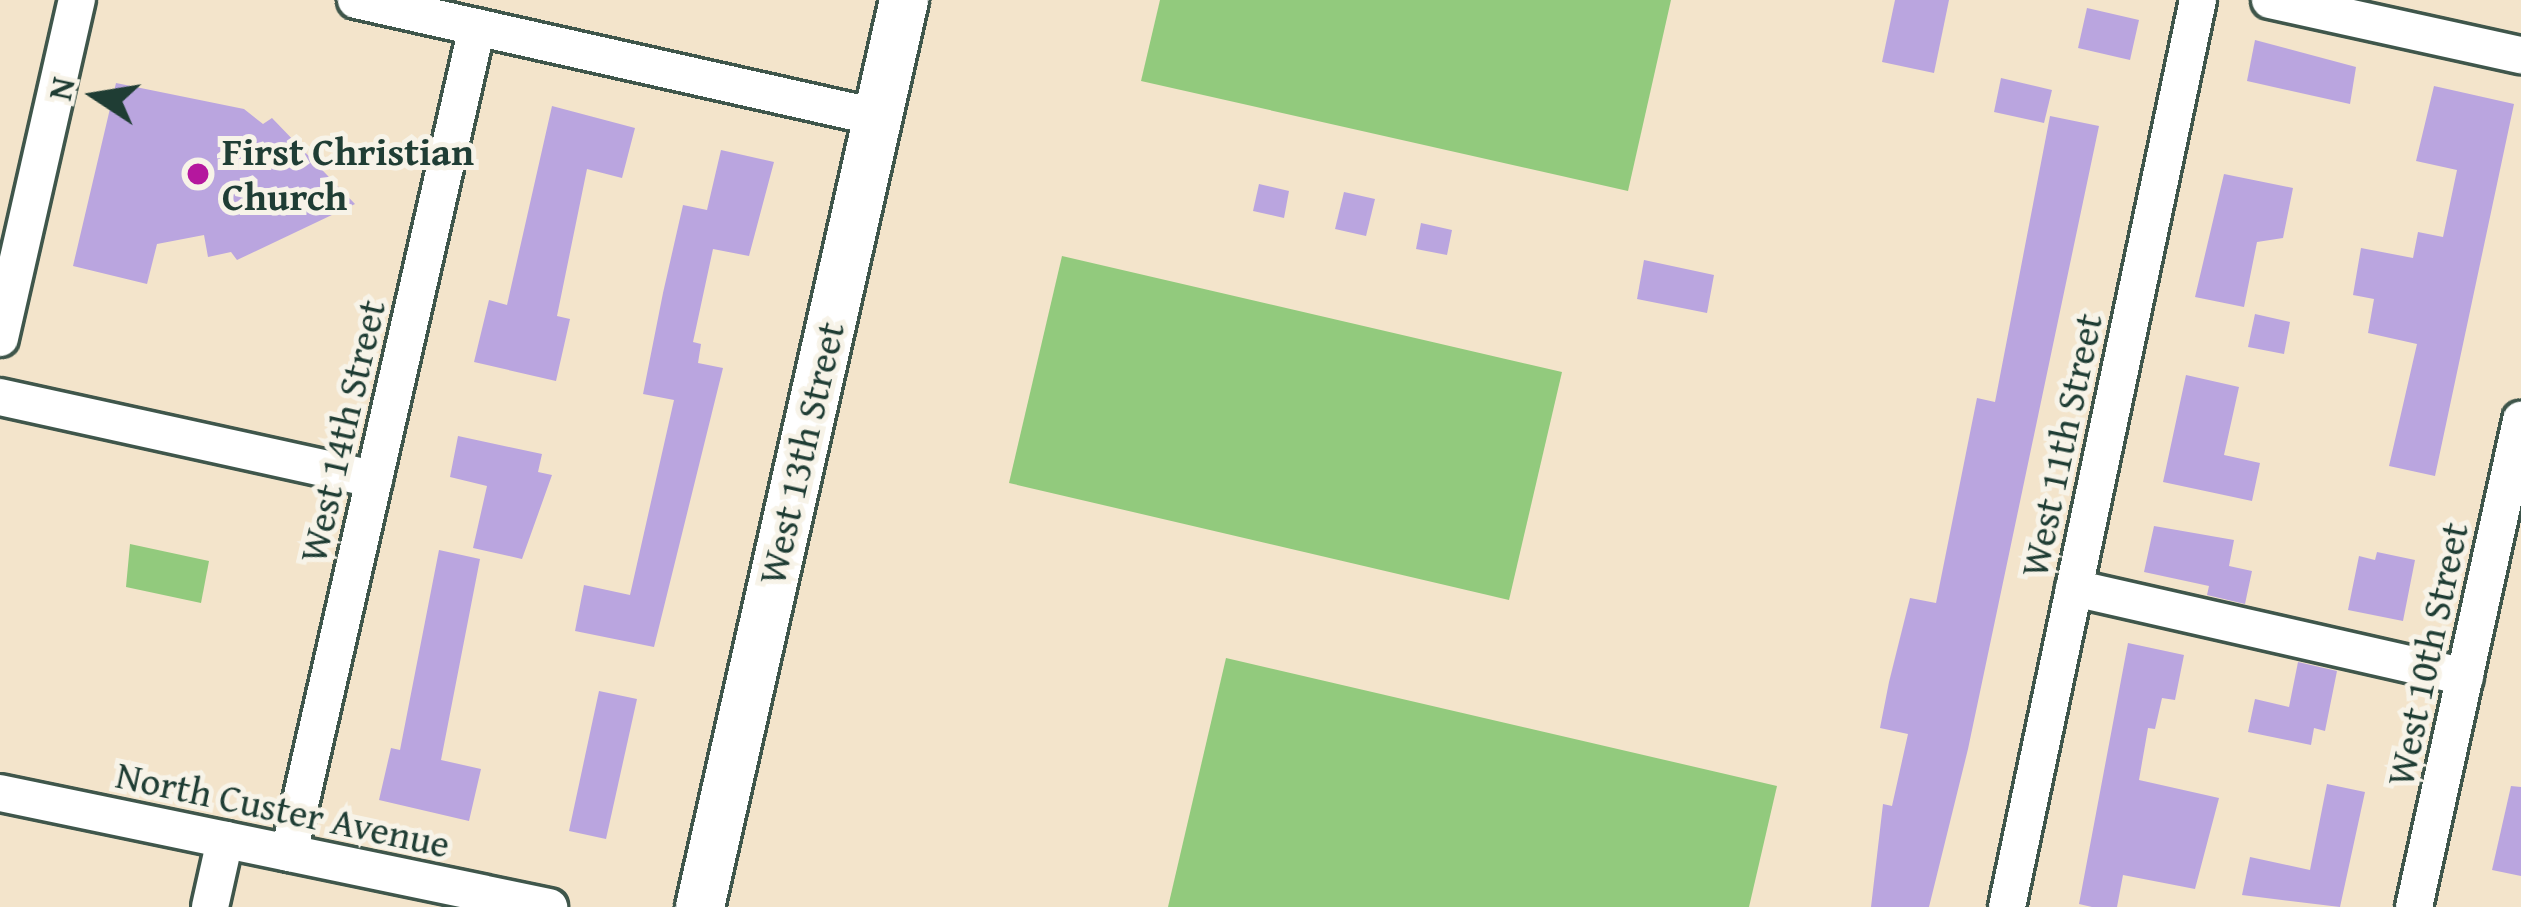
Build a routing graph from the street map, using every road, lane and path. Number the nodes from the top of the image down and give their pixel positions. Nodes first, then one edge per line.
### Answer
1 (77, 0) edge
2 (356, 0) edge
3 (904, 0) edge
4 (2198, 0) edge
5 (2270, 0) edge
6 (477, 27) junction
7 (2521, 56) edge
8 (876, 117) junction
9 (0, 338) edge
10 (0, 397) edge
11 (2521, 420) edge
12 (374, 479) junction
13 (2074, 587) junction
14 (2465, 677) junction
15 (0, 793) edge
16 (225, 840) junction
17 (289, 853) junction
18 (210, 907) edge
19 (549, 907) edge
20 (700, 907) edge
21 (2007, 907) edge
22 (2414, 907) edge

1 - 9 street
2 - 6 street
3 - 8 main road, West 13th Street
4 - 13 street, West 11th Street
5 - 7 street
6 - 8 street
6 - 12 street, West 14th Street
8 - 20 main road, West 13th Street
10 - 12 street
11 - 14 street, West 10th Street
12 - 17 street, West 14th Street
13 - 14 street
13 - 21 street, West 11th Street
14 - 22 street, West 10th Street
15 - 16 street, North Custer Avenue
16 - 17 street, North Custer Avenue
16 - 18 street
17 - 19 street, North Custer Avenue

